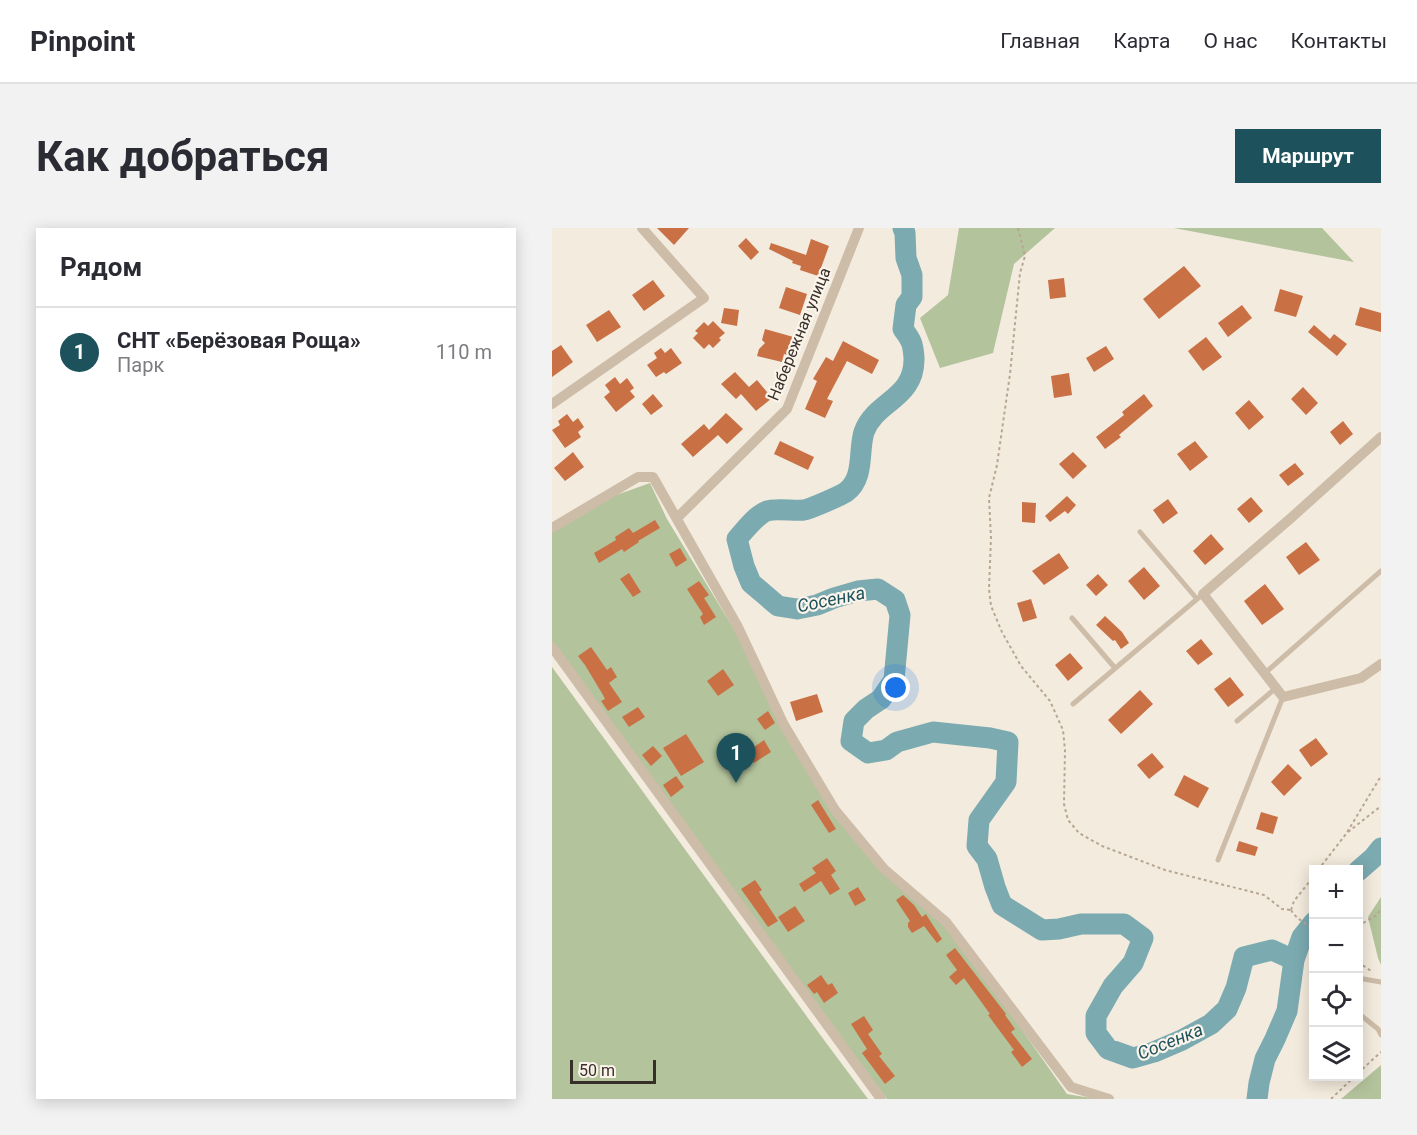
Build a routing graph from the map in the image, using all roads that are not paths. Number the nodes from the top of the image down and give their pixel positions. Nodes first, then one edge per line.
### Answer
1 (642, 228) edge
2 (859, 228) edge
3 (552, 404) edge
4 (1381, 437) edge
5 (676, 518) junction
6 (552, 528) edge
7 (1140, 532) dead end
8 (1381, 571) edge
9 (1200, 596) junction
10 (1072, 618) dead end
11 (552, 647) edge
12 (1381, 664) edge
13 (1115, 668) junction
14 (1265, 673) junction
15 (1280, 693) junction
16 (1073, 704) dead end
17 (1237, 722) dead end
18 (1218, 860) dead end
19 (1363, 978) edge
20 (1381, 982) edge
21 (1363, 1016) edge
22 (1381, 1035) edge
23 (1086, 1095) edge
24 (881, 1099) edge
25 (1109, 1099) edge

1 - 3 street
2 - 5 street, Набережная улица
4 - 9 street
5 - 6 street
5 - 23 street
7 - 9 lane
8 - 14 lane
9 - 13 lane
9 - 14 street
10 - 13 lane
11 - 24 street
12 - 15 street
13 - 16 lane
14 - 15 street
15 - 17 lane
15 - 18 lane
19 - 20 lane
21 - 22 lane
23 - 25 street

